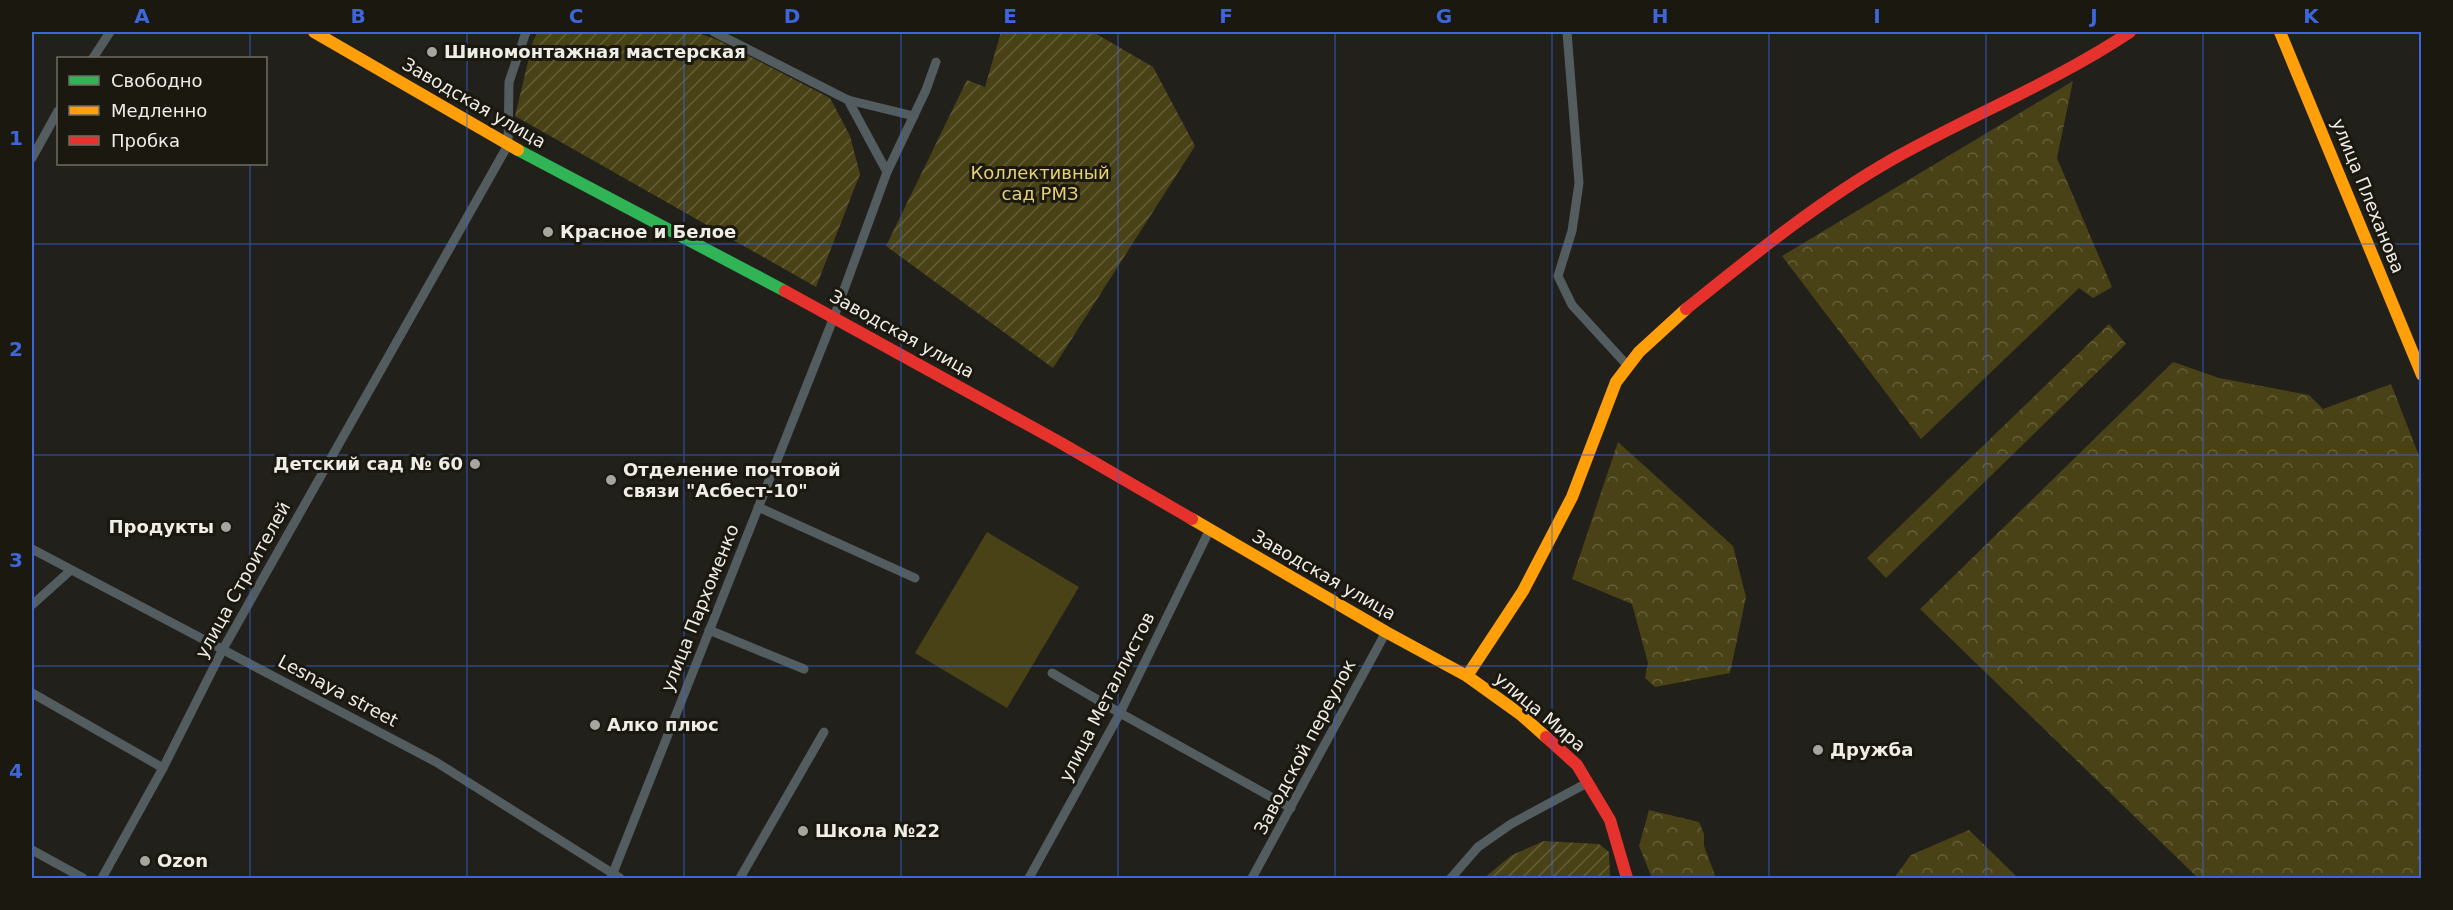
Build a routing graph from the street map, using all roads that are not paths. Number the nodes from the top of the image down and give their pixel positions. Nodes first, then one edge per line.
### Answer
1 (110, 32) edge
2 (314, 32) edge
3 (526, 32) edge
4 (714, 32) edge
5 (1567, 32) edge
6 (2130, 32) edge
7 (2280, 32) edge
8 (94, 57) edge
9 (936, 62) dead end
10 (848, 100) junction
11 (57, 113) edge
12 (914, 116) junction
13 (508, 145) junction
14 (32, 158) edge
15 (887, 172) junction
16 (834, 317) junction
17 (1627, 364) junction
18 (2421, 375) edge
19 (758, 507) junction
20 (1210, 529) junction
21 (32, 549) edge
22 (71, 570) junction
23 (915, 578) dead end
24 (32, 605) edge
25 (709, 630) junction
26 (1386, 632) junction
27 (223, 649) junction
28 (804, 669) dead end
29 (1052, 673) dead end
30 (1467, 676) junction
31 (32, 693) edge
32 (1120, 713) junction
33 (824, 732) dead end
34 (163, 768) junction
35 (1587, 783) junction
36 (1291, 808) junction
37 (32, 850) edge
38 (615, 877) edge
39 (83, 879) edge
40 (102, 879) edge
41 (740, 879) edge
42 (1029, 879) edge
43 (1252, 879) edge
44 (1450, 879) edge
45 (1627, 879) edge

1 - 8 street
2 - 13 street, Заводская улица
3 - 13 street
4 - 10 street
5 - 17 street
6 - 17 street
7 - 18 street, улица Плеханова
9 - 12 street, улица Пархоменко
10 - 12 street
10 - 15 street
11 - 14 street
12 - 15 street, улица Пархоменко
13 - 16 street, Заводская улица
13 - 27 street, улица Строителей
15 - 16 street, улица Пархоменко
16 - 19 street, улица Пархоменко
16 - 20 street, Заводская улица
17 - 30 street
19 - 23 street
19 - 25 street, улица Пархоменко
20 - 26 street, Заводская улица
20 - 32 street, улица Металлистов
21 - 22 street, Lesnaya street
22 - 24 street
22 - 27 street, Lesnaya street
25 - 28 street
25 - 38 street, улица Пархоменко
26 - 30 street, Заводская улица
26 - 36 street, Заводской переулок
27 - 34 street, улица Строителей
27 - 38 street, Lesnaya street
29 - 32 street
30 - 35 street, улица Мира
31 - 34 street
32 - 36 street
32 - 42 street, улица Металлистов
33 - 41 street
34 - 40 street, улица Строителей
35 - 44 street
35 - 45 street, улица Мира
36 - 43 street, Заводской переулок
37 - 39 street

